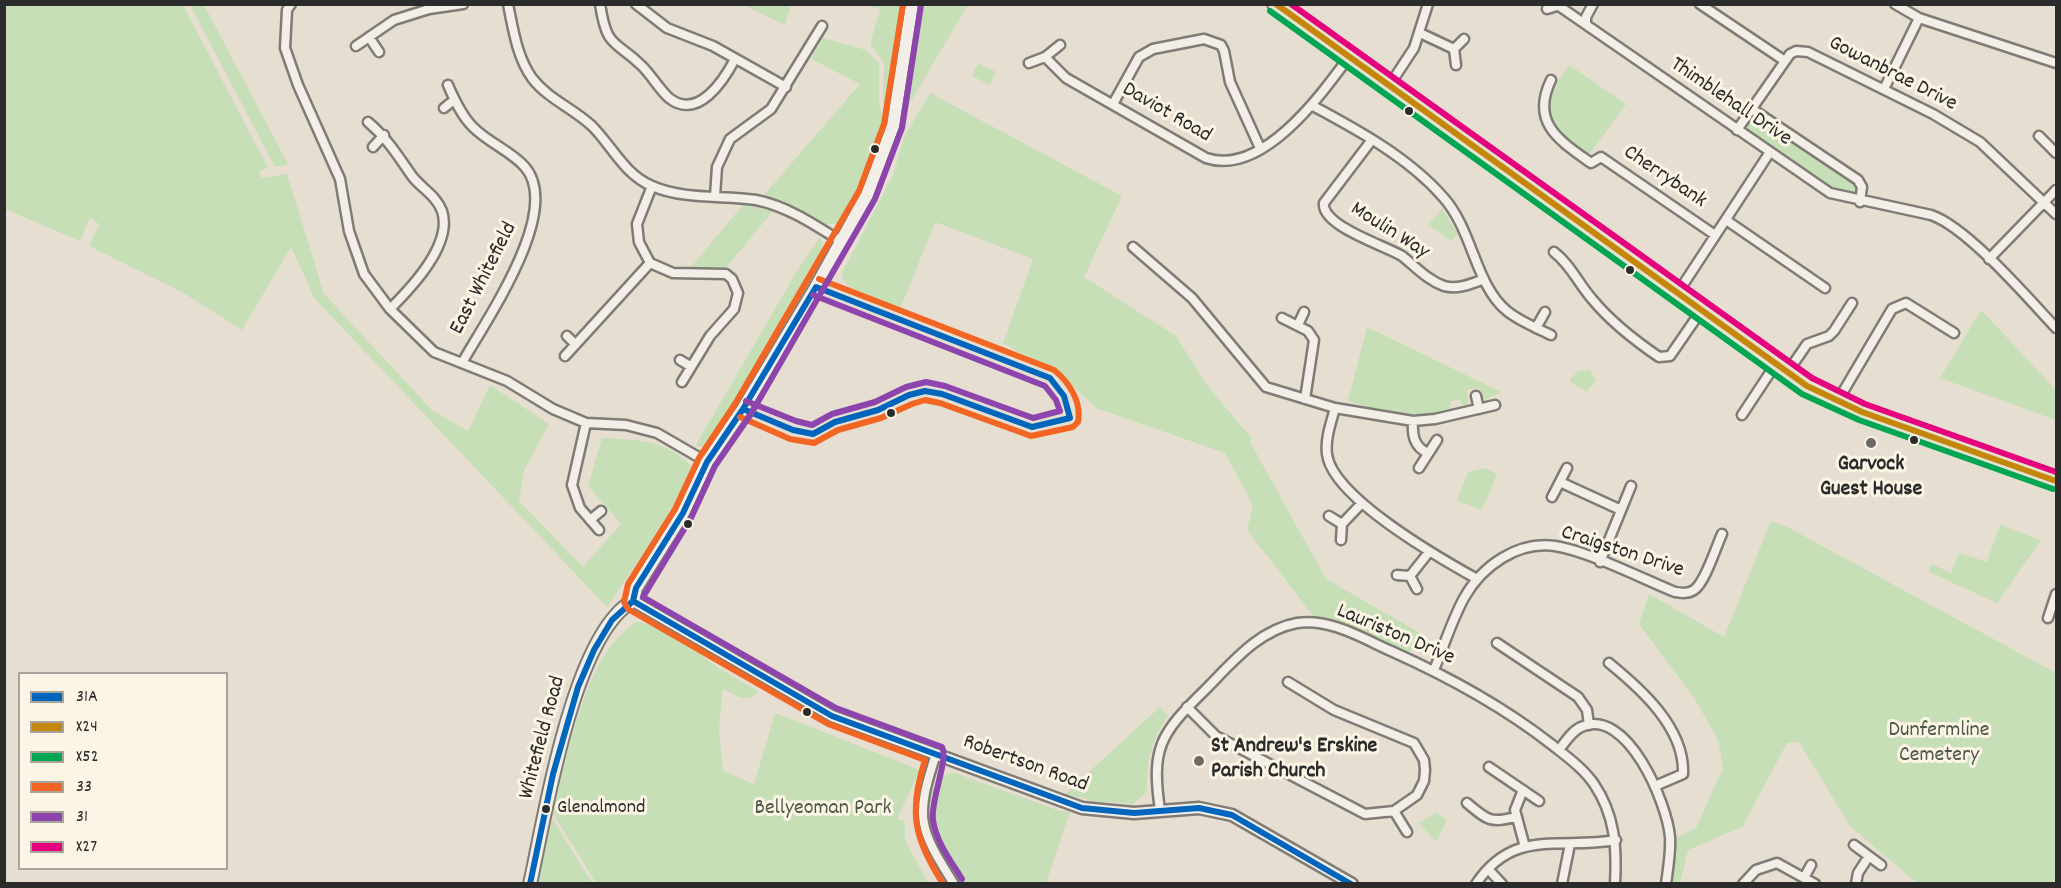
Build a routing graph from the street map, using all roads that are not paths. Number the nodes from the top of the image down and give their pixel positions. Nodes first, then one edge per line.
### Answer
1 (291, 4) edge
2 (463, 4) edge
3 (508, 4) edge
4 (600, 4) edge
5 (636, 4) edge
6 (912, 4) edge
7 (1275, 4) edge
8 (1428, 4) edge
9 (1593, 4) edge
10 (1700, 4) edge
11 (1895, 4) edge
12 (1556, 5) edge
13 (1547, 9) dead end
14 (1919, 18) junction
15 (1586, 23) junction
16 (822, 26) dead end
17 (1420, 33) junction
18 (369, 37) junction
19 (1464, 39) dead end
20 (1060, 45) dead end
21 (356, 46) dead end
22 (1454, 49) junction
23 (379, 52) dead end
24 (1045, 57) junction
25 (1349, 57) junction
26 (735, 59) junction
27 (1785, 61) junction
28 (1029, 63) dead end
29 (2056, 63) edge
30 (1456, 65) dead end
31 (1551, 80) dead end
32 (448, 85) dead end
33 (1389, 86) junction
34 (786, 87) junction
35 (1884, 89) junction
36 (454, 100) junction
37 (1113, 104) junction
38 (1313, 106) junction
39 (444, 108) dead end
40 (1752, 109) junction
41 (368, 122) dead end
42 (1737, 130) junction
43 (384, 135) junction
44 (2039, 136) dead end
45 (1371, 141) junction
46 (373, 147) dead end
47 (1260, 148) junction
48 (1770, 152) junction
49 (2056, 153) edge
50 (652, 186) junction
51 (2056, 190) edge
52 (714, 196) junction
53 (1860, 202) junction
54 (2045, 202) junction
55 (2056, 214) edge
56 (1726, 220) junction
57 (1715, 235) junction
58 (842, 242) junction
59 (1133, 248) dead end
60 (1554, 252) dead end
61 (1989, 259) junction
62 (650, 263) junction
63 (1484, 279) junction
64 (1825, 288) dead end
65 (1677, 294) junction
66 (1852, 303) dead end
67 (390, 309) junction
68 (1701, 311) junction
69 (1304, 312) dead end
70 (1545, 312) dead end
71 (1282, 318) dead end
72 (1298, 326) junction
73 (1536, 328) junction
74 (2056, 328) edge
75 (1954, 333) dead end
76 (1551, 335) dead end
77 (567, 336) dead end
78 (575, 344) junction
79 (565, 356) dead end
80 (680, 360) dead end
81 (462, 363) junction
82 (690, 366) junction
83 (1781, 369) junction
84 (682, 382) dead end
85 (1476, 396) dead end
86 (1305, 399) junction
87 (1837, 402) junction
88 (1495, 405) dead end
89 (1335, 408) junction
90 (1479, 409) junction
91 (1742, 415) dead end
92 (1413, 421) junction
93 (585, 423) junction
94 (1437, 440) dead end
95 (1428, 453) junction
96 (707, 462) junction
97 (1419, 468) dead end
98 (1567, 468) dead end
99 (2056, 481) edge
100 (1560, 482) junction
101 (1631, 486) dead end
102 (1552, 497) dead end
103 (1362, 503) junction
104 (1621, 510) junction
105 (601, 511) dead end
106 (1329, 516) dead end
107 (590, 519) junction
108 (1342, 524) junction
109 (599, 530) dead end
110 (1722, 534) dead end
111 (1341, 540) dead end
112 (1429, 552) junction
113 (1600, 562) junction
114 (1397, 575) dead end
115 (1410, 576) junction
116 (1477, 579) junction
117 (1417, 588) dead end
118 (2056, 594) edge
119 (633, 601) junction
120 (2048, 618) dead end
121 (1497, 643) dead end
122 (1609, 663) dead end
123 (1434, 670) junction
124 (1288, 682) dead end
125 (1187, 707) junction
126 (1589, 725) junction
127 (1559, 750) junction
128 (936, 754) junction
129 (1489, 767) dead end
130 (1655, 786) junction
131 (1523, 790) junction
132 (1539, 801) dead end
133 (1467, 804) dead end
134 (1160, 810) junction
135 (1394, 811) junction
136 (1515, 817) junction
137 (1407, 832) dead end
138 (1616, 840) junction
139 (1569, 844) junction
140 (1854, 844) dead end
141 (1525, 847) junction
142 (1869, 856) junction
143 (1811, 865) dead end
144 (1881, 865) dead end
145 (1488, 869) junction
146 (1804, 878) junction
147 (530, 884) edge
148 (954, 884) edge
149 (1352, 884) edge
150 (1476, 884) edge
151 (1502, 884) edge
152 (1562, 884) edge
153 (1615, 884) edge
154 (1666, 884) edge
155 (1743, 884) edge
156 (1815, 884) edge
157 (1856, 884) edge

1 - 67 street
2 - 18 street
3 - 50 street
4 - 26 street
5 - 26 street
6 - 58 main road, Whitefield Road
7 - 25 main road
8 - 17 street
9 - 15 street
10 - 27 street
11 - 14 street
12 - 13 street, Thimblehall Drive
12 - 15 street, Thimblehall Drive
14 - 29 street
14 - 35 street
15 - 42 street, Thimblehall Drive
16 - 34 street
17 - 22 street
17 - 33 street
18 - 21 street
18 - 23 street
19 - 22 street
20 - 24 street
22 - 30 street
24 - 28 street
24 - 37 street, Daviot Road
25 - 33 main road
25 - 38 street, Daviot Road
26 - 34 street
27 - 35 street, Gowanbrae Drive
27 - 40 street
31 - 57 street, Cherrybank
32 - 36 street, East Whitefield
33 - 65 main road
34 - 52 street
35 - 54 street, Gowanbrae Drive
36 - 39 street
36 - 81 street, East Whitefield
37 - 47 street, Daviot Road
37 - 47 street
38 - 45 street
38 - 47 street, Daviot Road
40 - 42 street
40 - 53 street, Thimblehall Drive
41 - 43 street
42 - 48 street, Thimblehall Drive
43 - 46 street
43 - 67 street
44 - 49 street
45 - 63 street
45 - 63 street, Moulin Way
48 - 53 street, Thimblehall Drive
48 - 56 street, Cherrybank
50 - 52 street
50 - 62 street
51 - 54 street
52 - 58 street
53 - 61 street, Thimblehall Drive
54 - 55 street, Gowanbrae Drive
54 - 61 street
56 - 57 street, Cherrybank
56 - 64 street, Cherrybank
57 - 65 street, Cherrybank
58 - 96 main road, Whitefield Road
59 - 86 street
60 - 68 street
61 - 74 street, Thimblehall Drive
62 - 78 street
62 - 82 street
63 - 73 street
65 - 68 main road
66 - 83 street
67 - 81 street
68 - 83 main road
69 - 72 street
70 - 73 street
71 - 72 street
72 - 86 street
73 - 76 street
75 - 87 street
77 - 78 street
78 - 79 street
80 - 82 street
81 - 93 street
82 - 84 street
83 - 87 main road
83 - 91 street
85 - 90 street
86 - 89 street
87 - 99 main road
88 - 90 street
89 - 92 street
89 - 103 street
90 - 92 street
92 - 95 street
93 - 96 street
93 - 107 street
94 - 95 street
95 - 97 street
96 - 119 main road, Whitefield Road
98 - 100 street
100 - 102 street
100 - 104 street
101 - 104 street
103 - 108 street
103 - 112 street
104 - 113 street
105 - 107 street
106 - 108 street
107 - 109 street
108 - 111 street
110 - 113 street, Craigston Drive
112 - 115 street
112 - 116 street
113 - 116 street, Craigston Drive
114 - 115 street
115 - 117 street
116 - 123 street, Craigston Drive
118 - 120 street
119 - 128 street, Robertson Road
119 - 147 main road, Whitefield Road
121 - 126 street
122 - 130 street
123 - 125 street, Lauriston Drive
123 - 127 street, Lauriston Drive
124 - 135 street
125 - 134 street, Lauriston Drive
125 - 135 street
126 - 127 street
126 - 130 street
127 - 138 street, Lauriston Drive
128 - 134 street, Robertson Road
128 - 148 street
129 - 131 street
130 - 154 street
131 - 132 street
131 - 136 street
133 - 136 street
134 - 149 street, Robertson Road
135 - 137 street
136 - 141 street
138 - 139 street
138 - 153 street, Lauriston Drive
139 - 141 street
139 - 152 street
140 - 142 street
141 - 145 street
142 - 144 street
142 - 157 street
143 - 146 street
145 - 150 street
145 - 151 street
146 - 155 street
146 - 156 street

